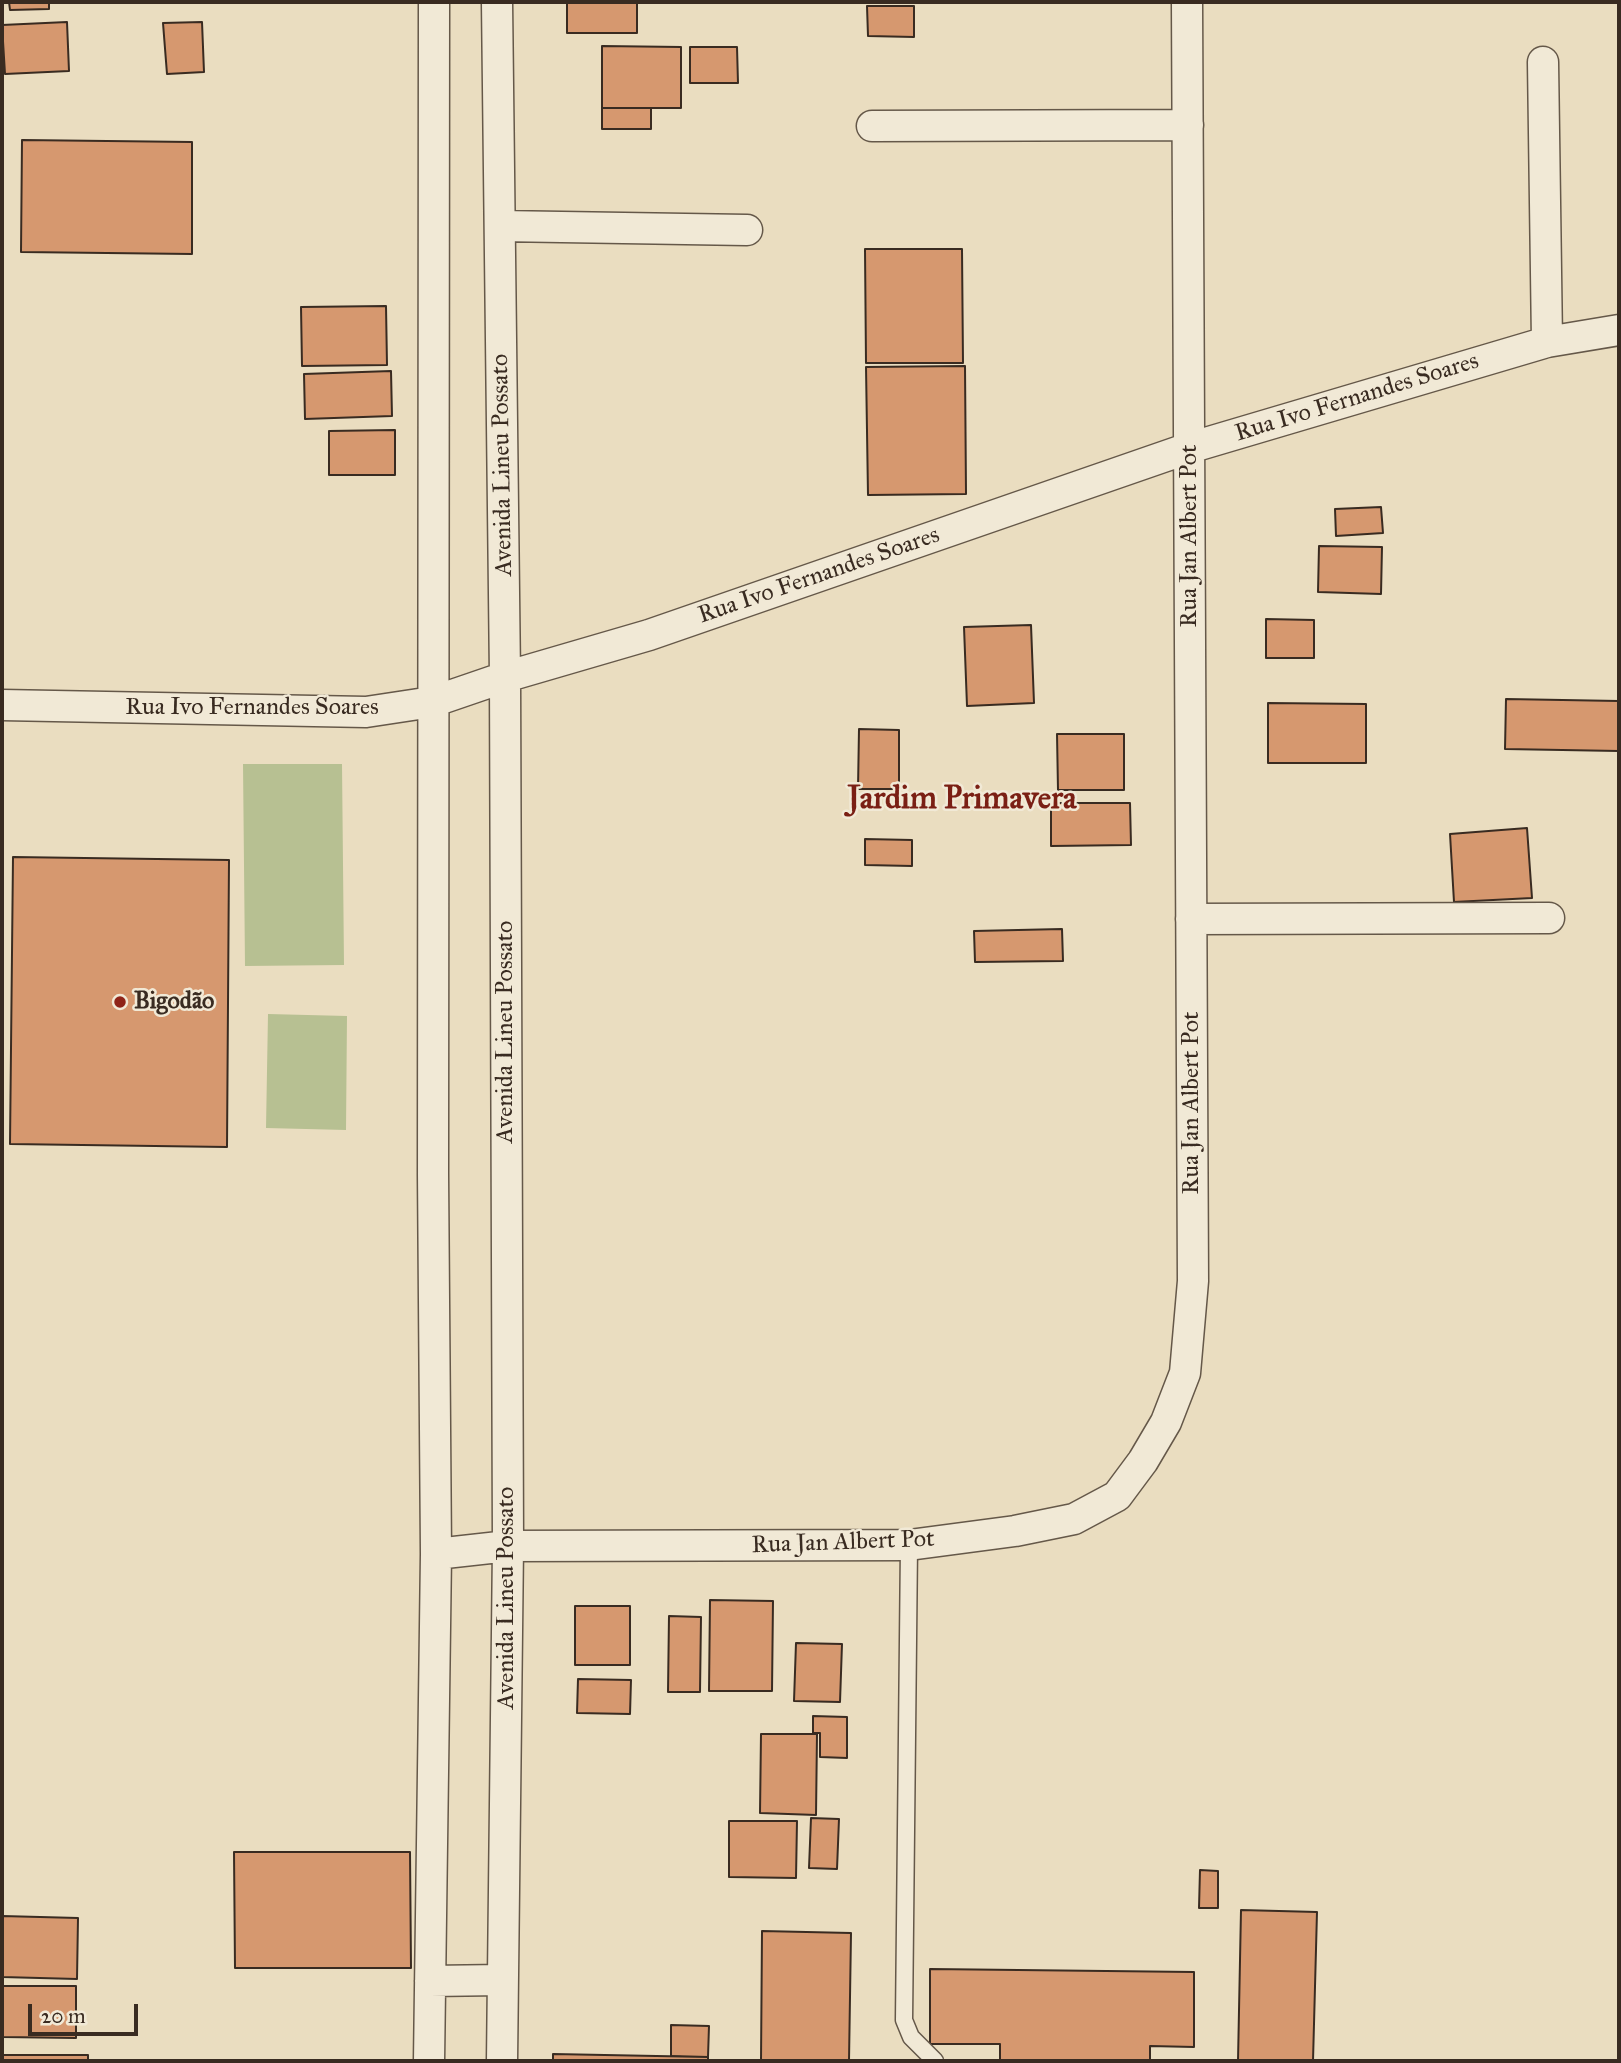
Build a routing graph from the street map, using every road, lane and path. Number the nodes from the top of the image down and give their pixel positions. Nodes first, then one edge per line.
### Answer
1 (434, 2) edge
2 (498, 2) edge
3 (1187, 2) edge
4 (1543, 62) dead end
5 (1188, 125) junction
6 (872, 126) dead end
7 (500, 226) junction
8 (747, 230) dead end
9 (1619, 330) edge
10 (1547, 342) junction
11 (1189, 448) junction
12 (505, 677) junction
13 (432, 702) junction
14 (2, 705) edge
15 (1549, 918) dead end
16 (1191, 919) junction
17 (909, 1545) junction
18 (508, 1546) junction
19 (436, 1554) junction
20 (502, 1980) junction
21 (430, 1982) junction
22 (429, 2061) edge
23 (502, 2061) edge
24 (935, 2061) edge

1 - 13 street
2 - 7 street, Avenida Lineu Possato
3 - 5 street, Rua Jan Albert Pot
4 - 10 street
5 - 6 street
5 - 11 street, Rua Jan Albert Pot
7 - 8 street
7 - 12 street, Avenida Lineu Possato
9 - 10 street, Rua Ivo Fernandes Soares
10 - 11 street, Rua Ivo Fernandes Soares
11 - 12 street, Rua Ivo Fernandes Soares
11 - 16 street, Rua Jan Albert Pot
12 - 13 street, Rua Ivo Fernandes Soares
12 - 18 street, Avenida Lineu Possato
13 - 14 street, Rua Ivo Fernandes Soares
13 - 19 street
15 - 16 street
16 - 17 street, Rua Jan Albert Pot
17 - 18 street, Rua Jan Albert Pot
17 - 24 lane
18 - 19 street, Rua Jan Albert Pot
18 - 20 street, Avenida Lineu Possato
19 - 21 street
20 - 21 street
20 - 23 street, Avenida Lineu Possato
21 - 22 street

